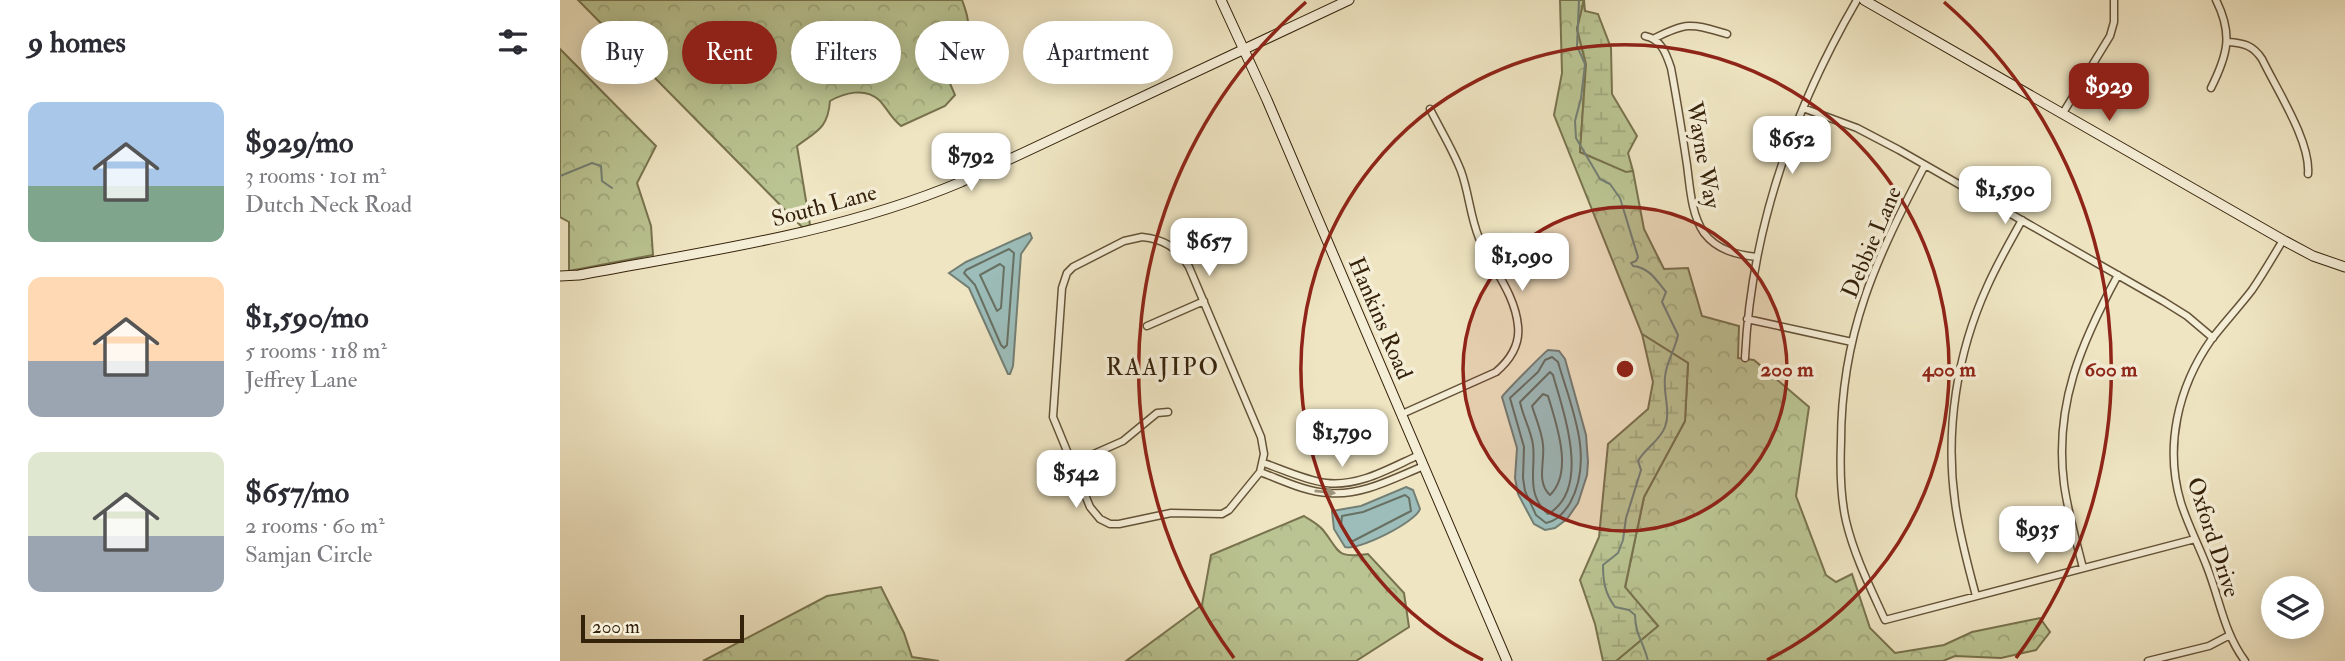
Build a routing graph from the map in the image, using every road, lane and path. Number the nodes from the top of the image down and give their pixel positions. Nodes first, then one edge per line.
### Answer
1 (1221, 0) edge
2 (1349, 0) edge
3 (1857, 0) edge
4 (1864, 0) edge
5 (2114, 0) edge
6 (2216, 0) edge
7 (1727, 34) dead end
8 (1645, 36) dead end
9 (1655, 38) junction
10 (2228, 42) junction
11 (1245, 48) junction
12 (2211, 88) dead end
13 (1802, 108) junction
14 (1430, 109) dead end
15 (2063, 113) junction
16 (1925, 165) junction
17 (2308, 174) dead end
18 (2022, 220) junction
19 (2283, 240) junction
20 (1757, 257) junction
21 (2345, 267) edge
22 (2118, 275) junction
23 (560, 276) edge
24 (1204, 301) junction
25 (1747, 319) junction
26 (1147, 326) dead end
27 (2213, 338) junction
28 (1852, 342) junction
29 (1745, 358) dead end
30 (1168, 412) dead end
31 (1402, 414) junction
32 (1419, 455) junction
33 (1264, 463) junction
34 (1072, 464) junction
35 (1424, 466) junction
36 (1260, 472) junction
37 (1380, 472) junction
38 (1384, 481) junction
39 (2195, 539) junction
40 (2083, 568) junction
41 (1976, 596) junction
42 (2230, 635) junction
43 (1507, 661) edge
44 (2148, 661) edge
45 (2245, 661) edge

1 - 11 street, Hankins Road
2 - 11 street, South Lane
3 - 13 street
4 - 15 street
5 - 15 street
6 - 10 street
7 - 9 street
8 - 9 street
9 - 20 street, Wayne Way
10 - 12 street
10 - 17 street
11 - 23 street, South Lane
11 - 31 street, Hankins Road
13 - 16 street
13 - 20 street
14 - 31 street
15 - 19 street
16 - 18 street
16 - 28 street, Debbie Lane
18 - 22 street
18 - 41 street
19 - 21 street
19 - 27 street, Oxford Drive
20 - 25 street
22 - 27 street
22 - 40 street
24 - 26 street
24 - 33 street
24 - 34 street
25 - 28 street
25 - 29 street
27 - 39 street, Oxford Drive
28 - 41 street, Debbie Lane
30 - 34 street
31 - 32 street, Hankins Road
32 - 35 street, Hankins Road
32 - 37 street
33 - 36 street
33 - 37 street
34 - 36 street
35 - 38 street
35 - 43 street, Hankins Road
36 -> 38 street
37 - 38 street
39 - 40 street
39 - 42 street, Oxford Drive
40 - 41 street
42 - 44 street
42 - 45 street, Oxford Drive

